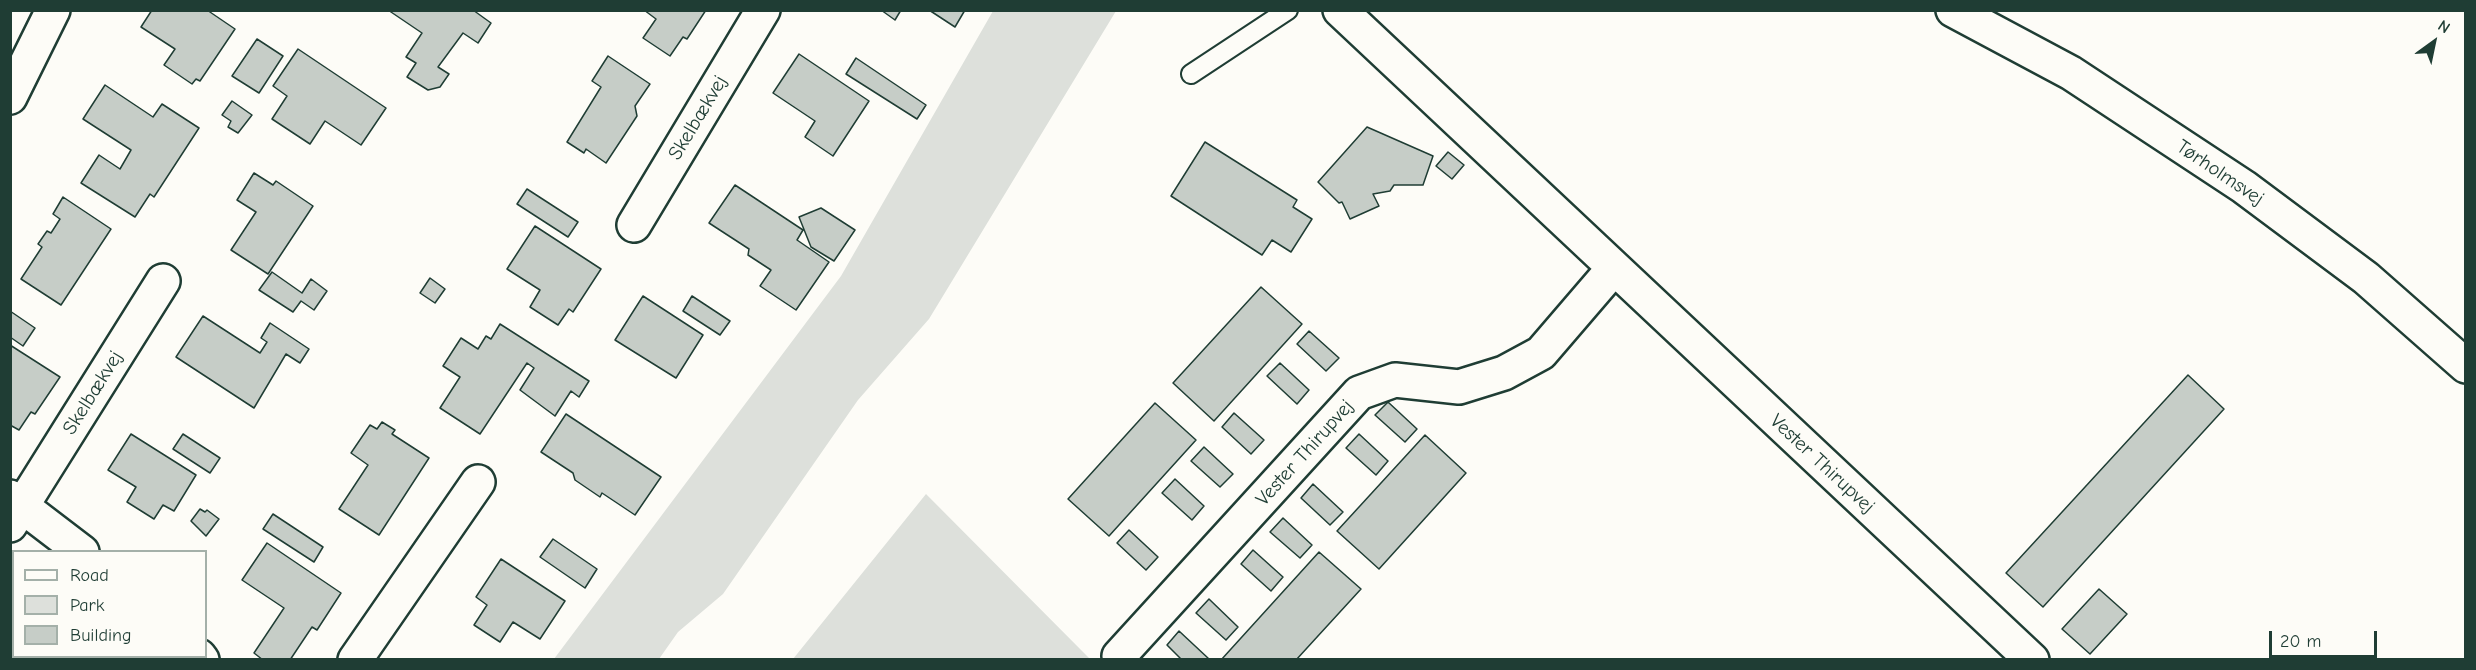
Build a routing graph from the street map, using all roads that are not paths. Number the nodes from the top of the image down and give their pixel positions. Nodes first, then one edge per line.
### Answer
1 (53, 10) edge
2 (763, 10) edge
3 (1288, 10) edge
4 (1340, 10) edge
5 (1953, 10) edge
6 (1191, 74) dead end
7 (10, 97) edge
8 (634, 225) dead end
9 (1614, 268) junction
10 (163, 281) dead end
11 (2466, 366) edge
12 (478, 482) dead end
13 (15, 509) edge
14 (79, 550) edge
15 (1119, 656) dead end
16 (355, 660) edge
17 (2032, 660) edge

1 - 7 street
2 - 8 street, Skelbækvej
3 - 6 lane
4 - 9 street, Vester Thirupvej
5 - 11 street, Tørholmsvej
9 - 15 street, Vester Thirupvej
9 - 17 street, Vester Thirupvej
10 - 13 street, Skelbækvej
12 - 16 street
13 - 14 street, Skelbækvej

